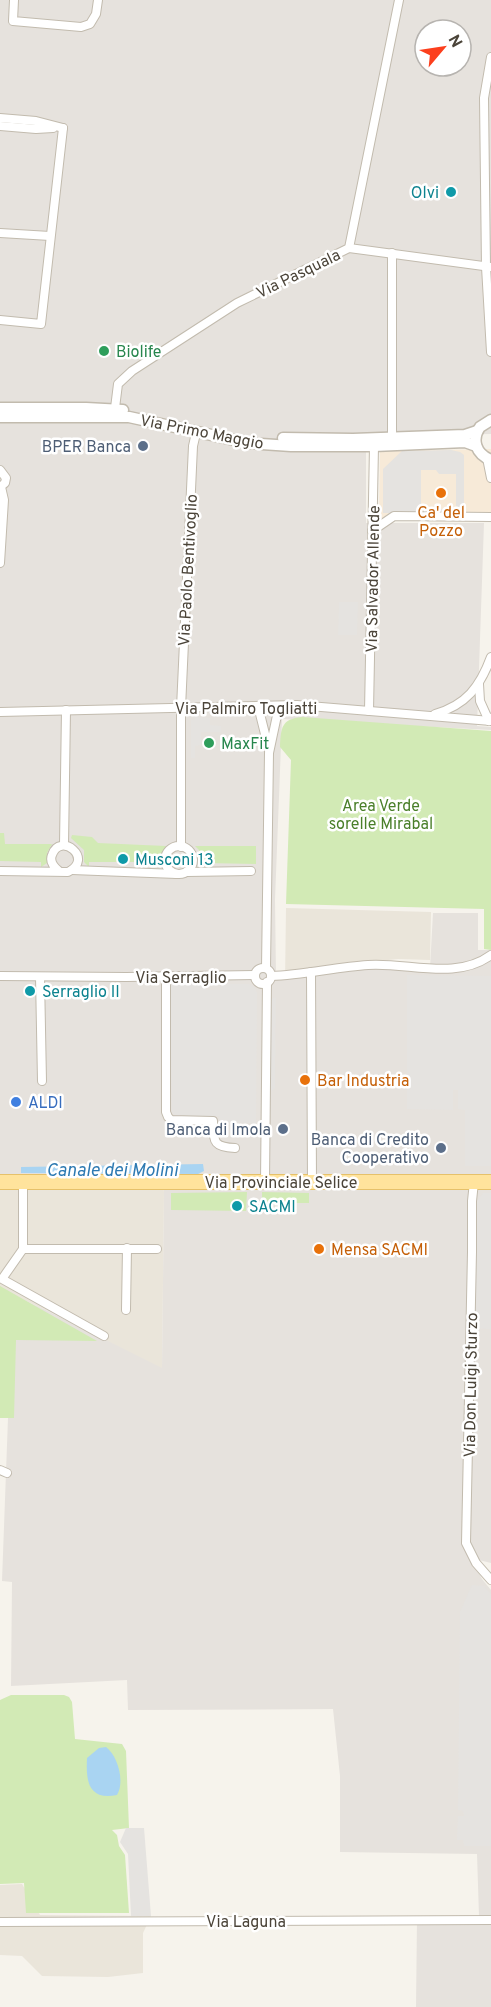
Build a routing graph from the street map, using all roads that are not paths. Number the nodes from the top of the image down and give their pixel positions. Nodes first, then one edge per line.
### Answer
1 (14, 0) edge
2 (98, 0) edge
3 (399, 0) edge
4 (491, 57) edge
5 (0, 117) edge
6 (0, 126) edge
7 (63, 128) junction
8 (0, 233) edge
9 (50, 236) junction
10 (349, 248) junction
11 (392, 253) junction
12 (489, 267) edge
13 (0, 320) edge
14 (491, 352) edge
15 (0, 408) edge
16 (115, 408) junction
17 (491, 411) edge
18 (0, 417) edge
19 (484, 425) edge
20 (196, 433) junction
21 (392, 437) junction
22 (374, 446) junction
23 (476, 446) junction
24 (489, 459) edge
25 (0, 470) edge
26 (491, 478) edge
27 (0, 487) edge
28 (491, 517) edge
29 (372, 531) junction
30 (0, 563) edge
31 (491, 657) edge
32 (479, 684) junction
33 (258, 706) junction
34 (279, 706) junction
35 (181, 708) junction
36 (66, 710) junction
37 (369, 711) junction
38 (0, 712) edge
39 (429, 716) junction
40 (490, 720) edge
41 (269, 753) junction
42 (64, 845) junction
43 (181, 847) junction
44 (72, 870) junction
45 (0, 871) edge
46 (59, 871) junction
47 (251, 871) dead end
48 (187, 872) junction
49 (177, 874) junction
50 (491, 955) edge
51 (266, 968) junction
52 (311, 972) junction
53 (254, 975) junction
54 (0, 976) edge
55 (40, 977) junction
56 (166, 977) junction
57 (269, 979) junction
58 (42, 1081) dead end
59 (235, 1148) dead end
60 (0, 1182) edge
61 (22, 1182) junction
62 (265, 1182) junction
63 (312, 1182) junction
64 (474, 1182) junction
65 (491, 1182) edge
66 (127, 1248) junction
67 (23, 1249) junction
68 (157, 1249) dead end
69 (126, 1310) dead end
70 (104, 1336) dead end
71 (491, 1581) edge
72 (491, 1920) edge
73 (0, 1922) edge

1 - 2 street
3 - 10 street, Via Pasquala
4 - 12 street
5 - 7 street
6 - 7 street
7 - 9 street
8 - 9 street
9 - 13 street
10 - 11 street
10 - 16 street, Via Pasquala
11 - 12 street
11 - 21 street
12 - 14 street
15 - 16 street, Via Primo Maggio
16 - 21 street, Via Primo Maggio
17 - 19 street
18 - 20 street, Via Primo Maggio
19 - 21 street, Via Primo Maggio
19 - 23 street
20 - 22 street, Via Primo Maggio
20 - 35 street, Via Paolo Bentivoglio
22 - 23 street, Via Primo Maggio
22 - 29 street, Via Salvador Allende
23 - 24 street
24 - 26 street
25 - 27 street
27 - 30 street
28 - 29 street
29 - 37 street, Via Salvador Allende
31 - 32 street
32 - 39 street
32 - 40 street
33 - 34 street, Via Palmiro Togliatti
33 - 35 street, Via Palmiro Togliatti
33 - 41 street
34 - 37 street, Via Palmiro Togliatti
34 - 41 street
35 - 36 street, Via Palmiro Togliatti
35 - 43 street, Via Paolo Bentivoglio
36 - 38 street, Via Palmiro Togliatti
36 - 42 street
37 - 39 street, Via Palmiro Togliatti
39 - 40 street, Via Palmiro Togliatti
41 - 51 street
42 - 44 street
42 - 46 street
43 - 48 street
43 - 49 street
44 - 46 street
44 - 49 street
45 - 46 street
47 - 48 street
48 - 49 street
50 - 52 street
51 - 53 street, Via Serraglio
51 - 57 street
52 - 57 street
52 - 63 street
53 - 56 street, Via Serraglio
53 - 57 street, Via Serraglio
54 - 55 street, Via Serraglio
55 - 56 street, Via Serraglio
55 - 58 street
56 - 59 street
57 - 62 street
60 - 61 main road, Via Provinciale Selice
61 - 62 main road, Via Provinciale Selice
61 - 67 street
62 - 63 main road, Via Provinciale Selice
63 - 64 main road, Via Provinciale Selice
64 - 65 main road, Via Provinciale Selice
64 - 71 street, Via Don Luigi Sturzo
66 - 67 street
66 - 68 street
66 - 69 street
67 - 70 street
72 - 73 street, Via Laguna

